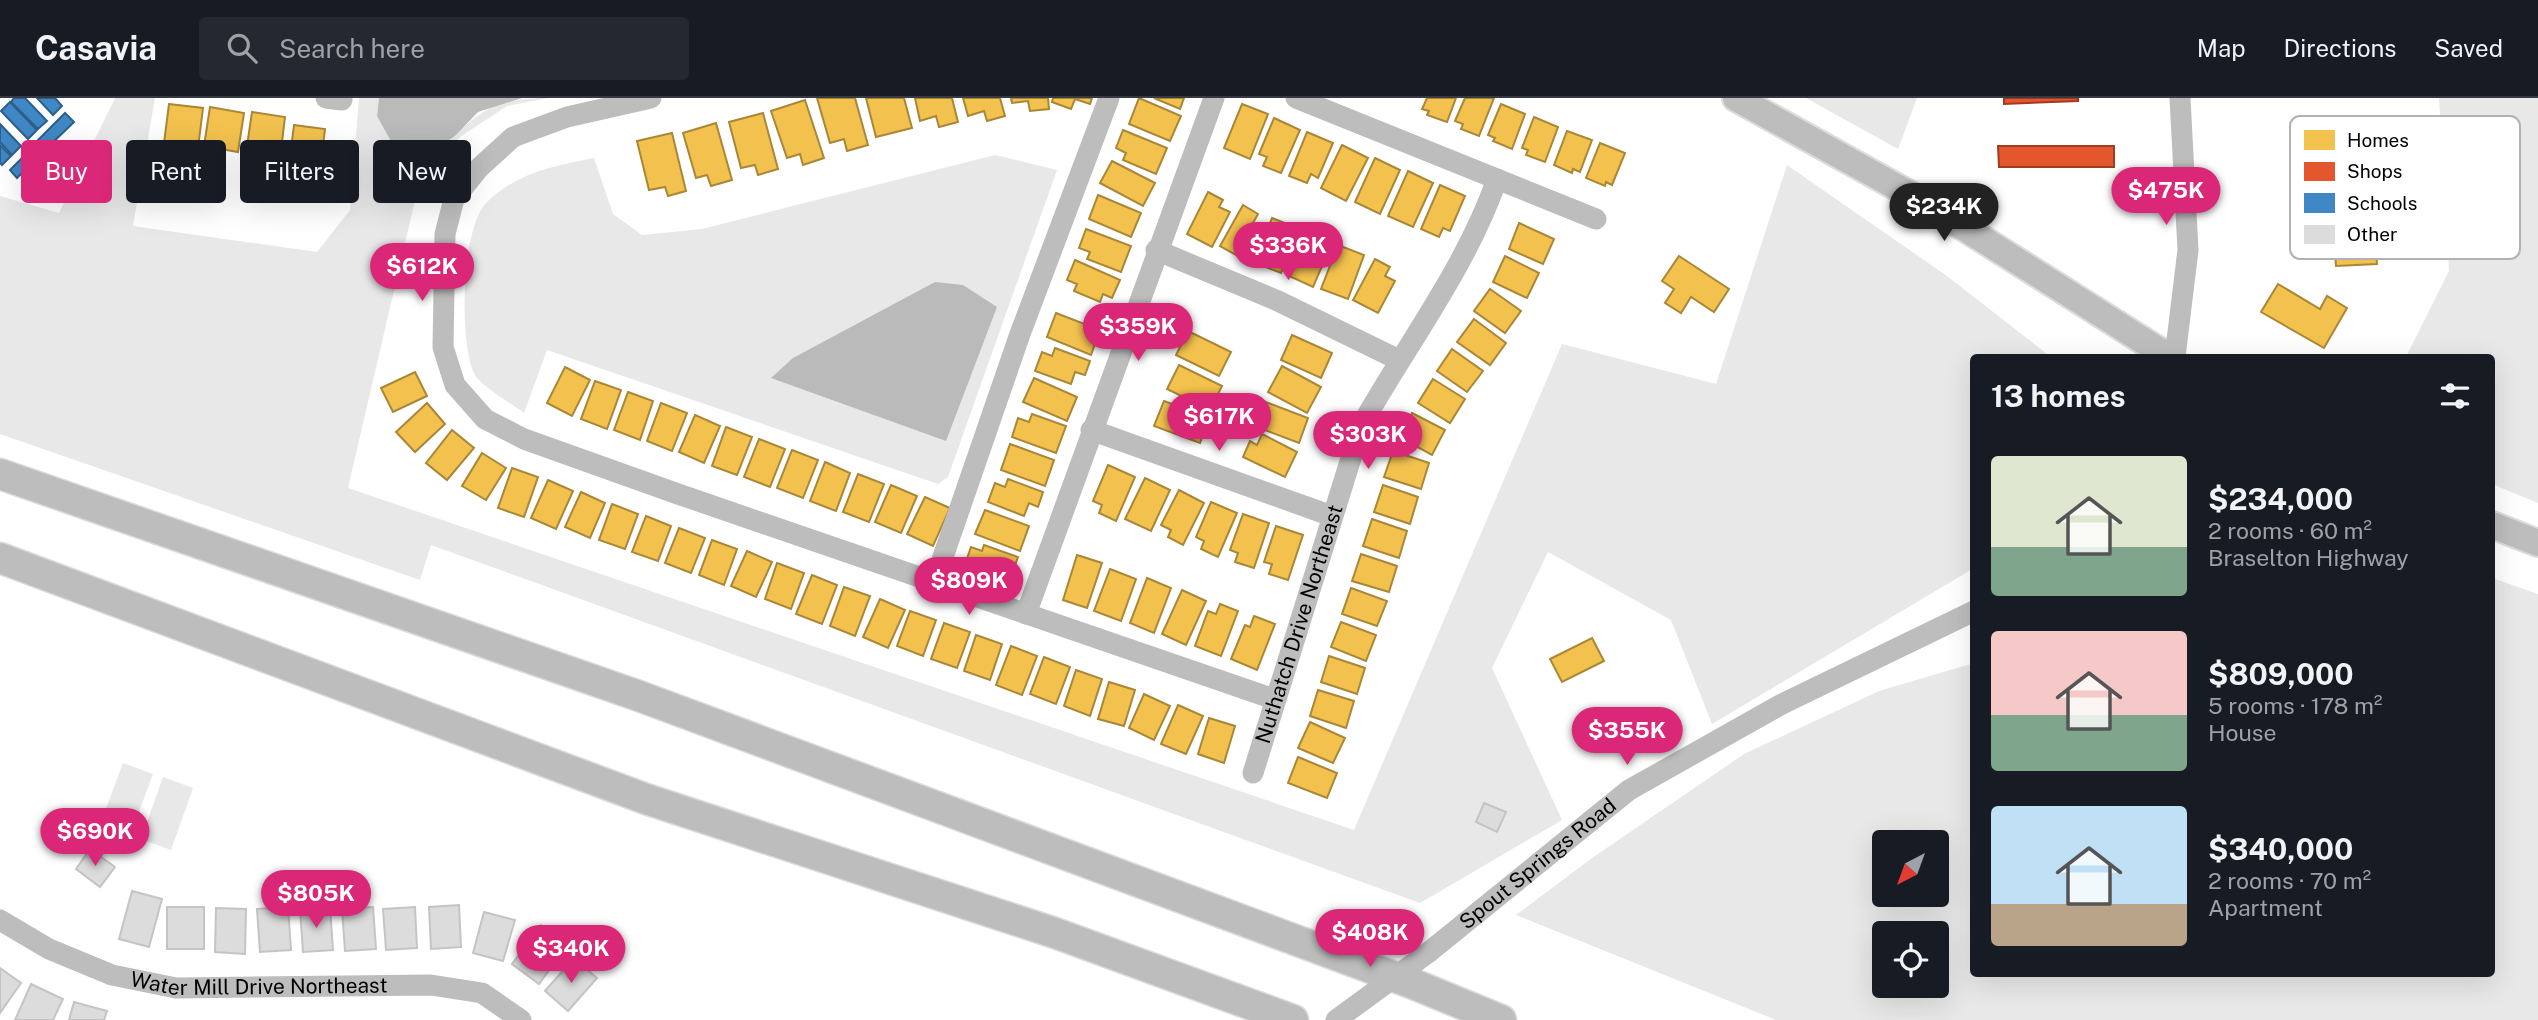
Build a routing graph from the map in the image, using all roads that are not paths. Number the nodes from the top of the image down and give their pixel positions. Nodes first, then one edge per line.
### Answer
1 (651, 98) edge
2 (1109, 98) edge
3 (1214, 98) edge
4 (1296, 98) edge
5 (1736, 98) edge
6 (2180, 98) edge
7 (1762, 104) edge
8 (1497, 178) junction
9 (1596, 219) dead end
10 (1156, 250) junction
11 (2164, 354) edge
12 (2175, 354) edge
13 (1399, 360) junction
14 (1091, 430) junction
15 (0, 474) edge
16 (1332, 516) junction
17 (2495, 526) edge
18 (2538, 543) edge
19 (0, 558) edge
20 (934, 583) junction
21 (1970, 613) edge
22 (1026, 614) junction
23 (1274, 699) junction
24 (1253, 774) dead end
25 (0, 920) edge
26 (521, 1020) edge
27 (1293, 1020) edge
28 (1335, 1020) edge
29 (1501, 1020) edge

1 - 20 street
2 - 20 street
3 - 10 street
4 - 8 street
5 - 7 main road
6 - 12 street
7 - 11 main road
8 - 9 street
8 - 13 street, Nuthatch Drive Northeast
10 - 13 street
10 - 14 street
13 - 16 street, Nuthatch Drive Northeast
14 - 16 street
14 - 22 street
15 - 29 highway
16 - 23 street, Nuthatch Drive Northeast
17 - 18 main road
19 - 27 highway
20 - 22 street
21 - 28 street, Spout Springs Road, bridge
22 - 23 street
23 - 24 street, Nuthatch Drive Northeast
25 - 26 street, Water Mill Drive Northeast

